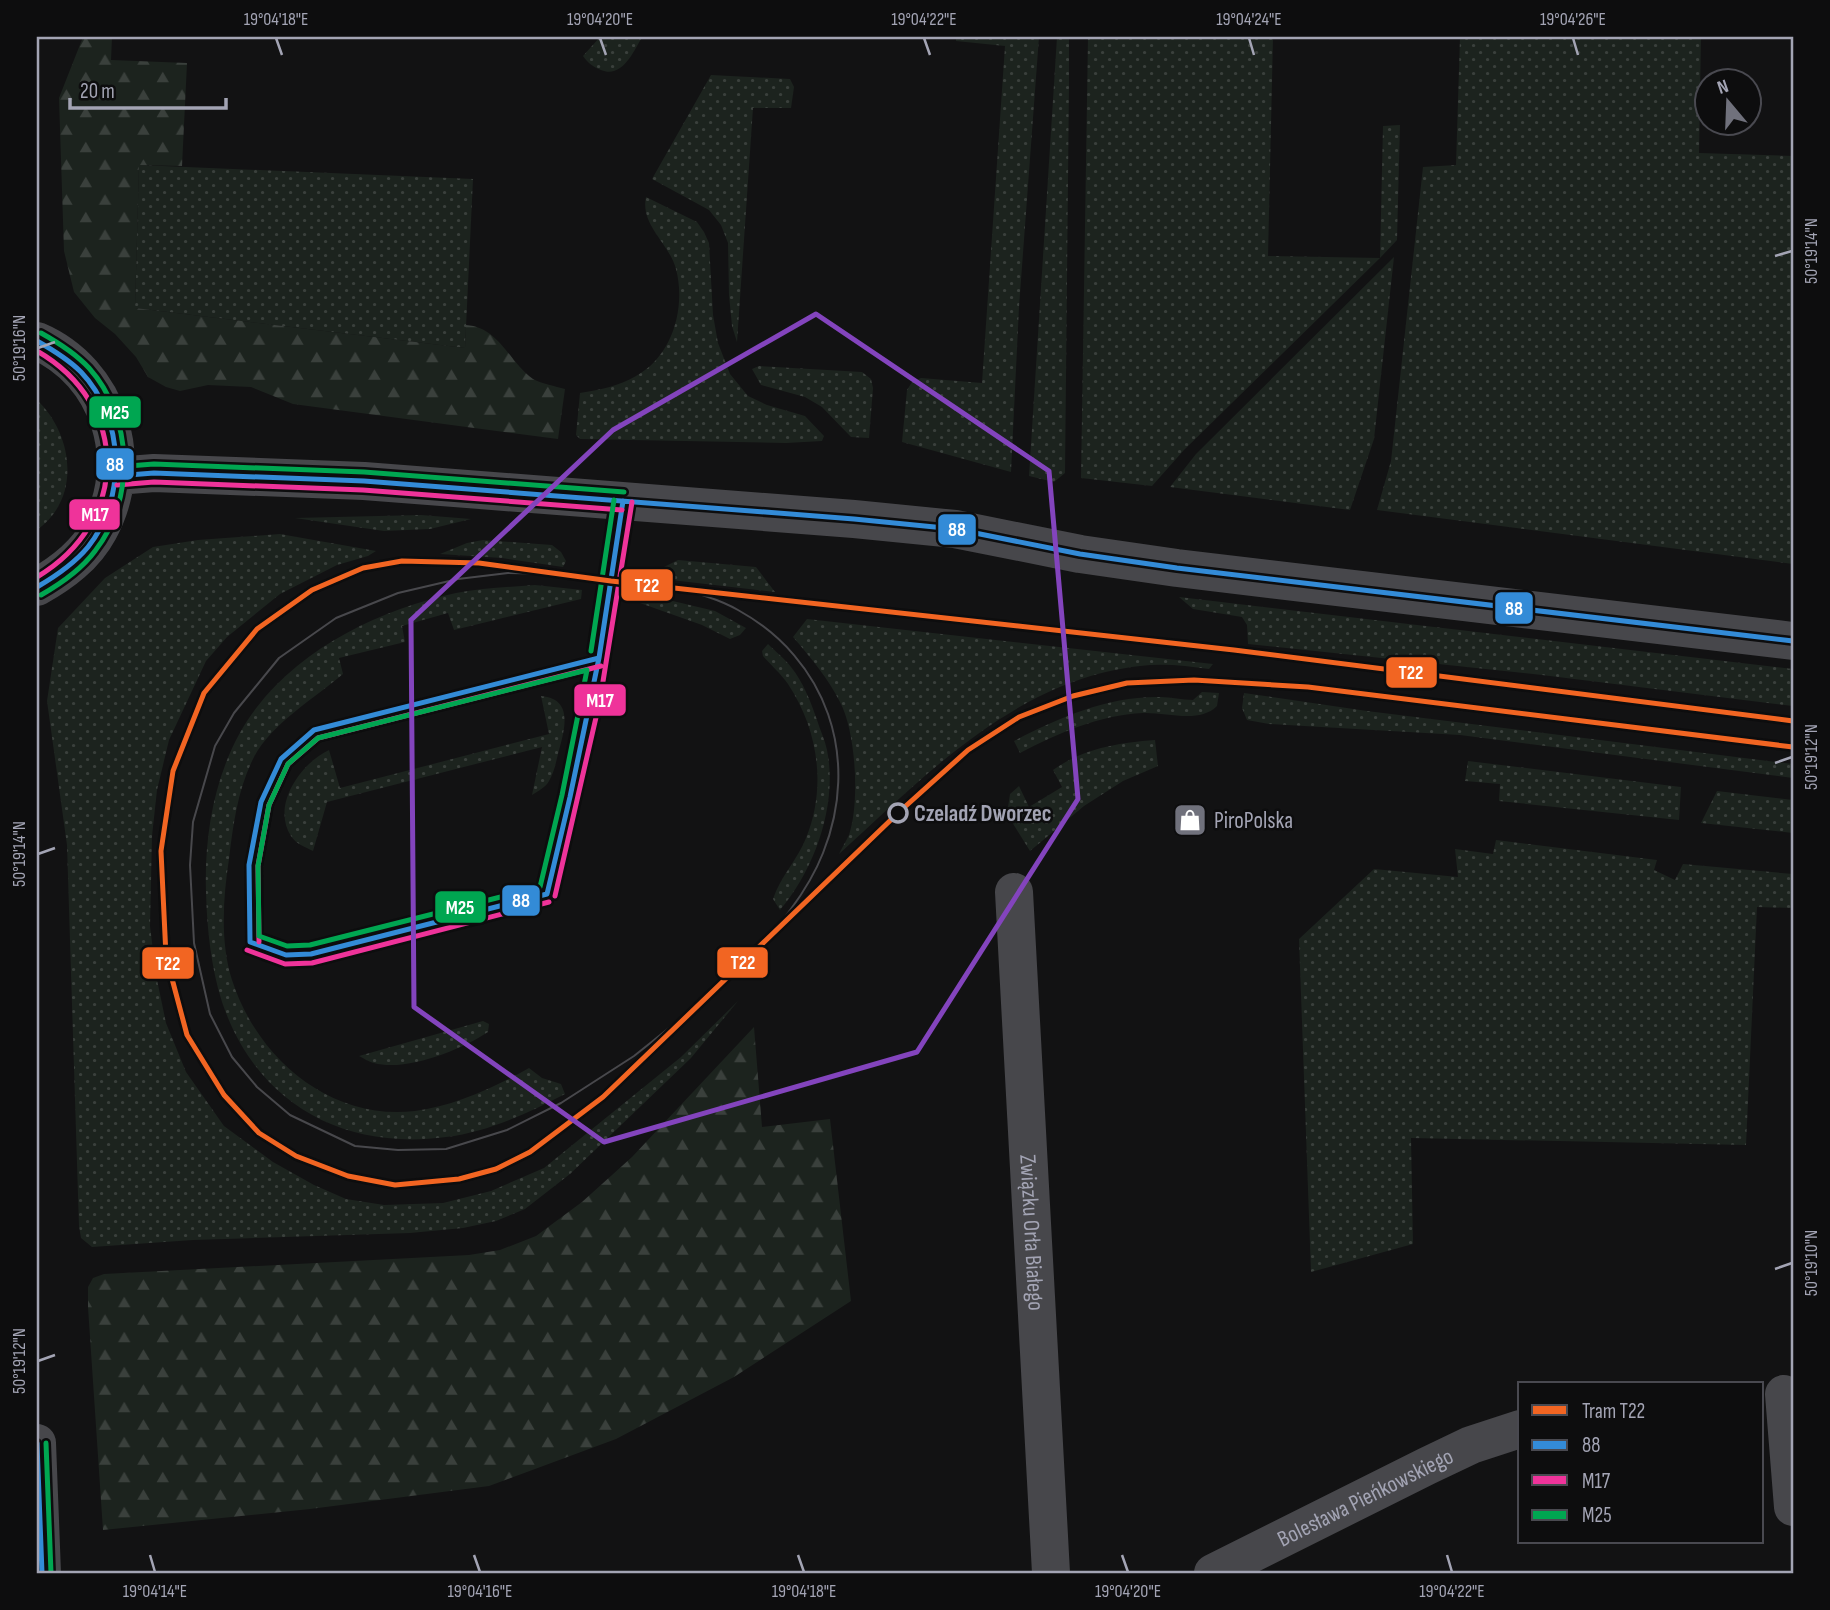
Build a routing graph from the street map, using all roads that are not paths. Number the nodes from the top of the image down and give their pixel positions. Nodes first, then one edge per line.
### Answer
1 (37, 341) edge
2 (116, 476) junction
3 (37, 587) edge
4 (1793, 641) edge
5 (1014, 892) dead end
6 (1780, 1395) edge
7 (1518, 1430) edge
8 (37, 1443) edge
9 (1793, 1507) edge
10 (42, 1573) edge
11 (1051, 1573) edge
12 (1213, 1573) edge

1 - 2 street
2 - 3 street
2 - 4 street
5 - 11 street, Związku Orła Białego
6 - 9 street
7 - 12 street, Bolesława Pieńkowskiego
8 - 10 street

